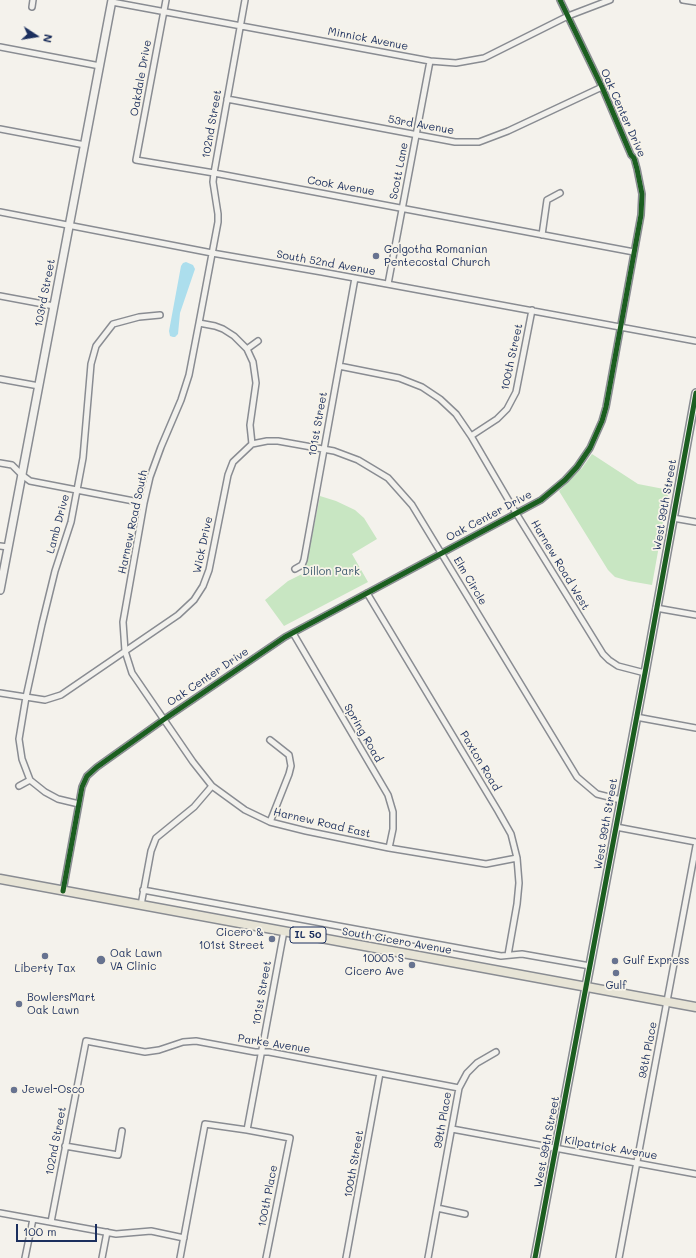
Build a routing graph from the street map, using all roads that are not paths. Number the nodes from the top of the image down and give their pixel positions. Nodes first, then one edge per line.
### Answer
1 (33, 0) edge
2 (166, 0) edge
3 (245, 0) edge
4 (560, 0) edge
5 (610, 0) edge
6 (683, 0) edge
7 (689, 0) edge
8 (112, 1) edge
9 (696, 2) edge
10 (32, 6) dead end
11 (164, 11) junction
12 (568, 16) junction
13 (240, 26) junction
14 (0, 47) edge
15 (430, 61) junction
16 (100, 66) junction
17 (602, 87) junction
18 (227, 99) junction
19 (0, 129) edge
20 (416, 135) junction
21 (85, 145) junction
22 (136, 160) joint
23 (214, 173) junction
24 (560, 192) dead end
25 (402, 208) junction
26 (0, 212) edge
27 (70, 225) junction
28 (542, 235) junction
29 (634, 252) junction
30 (212, 253) junction
31 (355, 278) junction
32 (388, 284) junction
33 (0, 296) edge
34 (54, 306) junction
35 (532, 310) junction
36 (160, 315) dead end
37 (200, 322) junction
38 (621, 327) junction
39 (258, 341) dead end
40 (696, 341) edge
41 (247, 349) junction
42 (339, 366) junction
43 (0, 379) edge
44 (39, 386) junction
45 (696, 393) edge
46 (693, 425) edge
47 (471, 436) junction
48 (252, 444) junction
49 (324, 449) junction
50 (0, 463) edge
51 (22, 475) junction
52 (77, 490) junction
53 (144, 503) junction
54 (516, 513) junction
55 (673, 518) junction
56 (696, 522) edge
57 (0, 546) edge
58 (8, 547) junction
59 (442, 553) junction
60 (295, 569) dead end
61 (0, 590) edge
62 (367, 593) junction
63 (656, 608) junction
64 (696, 615) edge
65 (293, 633) junction
66 (125, 651) junction
67 (645, 673) junction
68 (0, 693) edge
69 (26, 697) junction
70 (636, 717) junction
71 (163, 720) junction
72 (696, 728) edge
73 (270, 740) dead end
74 (30, 780) junction
75 (19, 786) dead end
76 (212, 786) junction
77 (621, 800) junction
78 (79, 804) junction
79 (270, 822) junction
80 (616, 827) junction
81 (696, 842) edge
82 (696, 846) edge
83 (389, 848) junction
84 (517, 858) junction
85 (0, 879) edge
86 (143, 890) junction
87 (63, 891) junction
88 (141, 905) junction
89 (284, 931) junction
90 (508, 955) junction
91 (590, 966) junction
92 (586, 987) junction
93 (667, 1002) junction
94 (696, 1007) edge
95 (86, 1041) joint
96 (261, 1052) junction
97 (496, 1052) dead end
98 (380, 1073) junction
99 (459, 1088) junction
100 (452, 1128) junction
101 (247, 1130) junction
102 (122, 1131) dead end
103 (66, 1146) junction
104 (557, 1148) junction
105 (637, 1163) junction
106 (696, 1174) edge
107 (437, 1208) junction
108 (0, 1213) edge
109 (465, 1214) dead end
110 (33, 1219) junction
111 (51, 1222) junction
112 (107, 1232) junction
113 (184, 1238) junction
114 (25, 1258) edge
115 (102, 1258) edge
116 (180, 1258) edge
117 (266, 1258) edge
118 (346, 1258) edge
119 (428, 1258) edge
120 (535, 1258) edge
121 (619, 1258) edge

1 - 10 street
2 - 11 street, Oakdale Drive
3 - 13 street, 102nd Street
4 - 12 street, Oak Center Drive
5 - 12 street, Minnick Avenue
6 - 7 street
7 - 9 street
8 - 11 street, Minnick Avenue
8 - 16 street, 103rd Street
11 - 13 street, Minnick Avenue
11 - 22 street, Oakdale Drive
12 - 15 street, Minnick Avenue
12 - 17 street, Oak Center Drive
13 - 15 street, Minnick Avenue
13 - 18 street, 102nd Street
14 - 16 street
15 - 20 street, Scott Lane
16 - 21 street, 103rd Street
17 - 20 street, 53rd Avenue
17 - 29 street, Oak Center Drive
18 - 20 street, 53rd Avenue
18 - 23 street, 102nd Street
19 - 21 street
20 - 25 street, Scott Lane
21 - 27 street, 103rd Street
22 - 23 street, Cook Avenue
23 - 25 street, Cook Avenue
23 - 30 street, 102nd Street
24 - 28 street
25 - 28 street, Cook Avenue
25 - 32 street, Scott Lane
26 - 27 street, South 52nd Avenue
27 - 30 street, South 52nd Avenue
27 - 34 street, 103rd Street
28 - 29 street, Cook Avenue
29 - 38 street, Oak Center Drive
30 - 31 street, South 52nd Avenue
30 - 37 street, Harnew Road South
31 - 32 street, South 52nd Avenue
31 - 42 street, 101st Street
32 - 35 street, South 52nd Avenue
33 - 34 street
34 - 44 street, 103rd Street
35 - 38 street, South 52nd Avenue
35 - 47 street, 100th Street
36 - 52 street, Lamb Drive
37 - 41 street
37 - 53 street, Harnew Road South
38 - 40 street, South 52nd Avenue
38 - 54 street, Oak Center Drive
39 - 41 street
41 - 48 street
42 - 47 street, Harnew Road West
42 - 49 street, 101st Street
43 - 44 street
44 - 51 street, 103rd Street
45 - 46 street, West 99th Street
46 - 55 street, West 99th Street
47 - 54 street, Harnew Road West
48 - 49 street, Elm Circle
48 - 66 street, Wick Drive
49 - 59 street, Elm Circle
49 - 60 street, 101st Street
50 - 51 street
51 - 52 street
51 - 58 street, 103rd Street
52 - 53 street
52 - 69 street, Lamb Drive
53 - 66 street, Harnew Road South
54 - 59 street, Oak Center Drive
54 - 67 street, Harnew Road West
55 - 56 street
55 - 63 street, West 99th Street
57 - 58 street
58 - 61 street, 103rd Street
59 - 62 street, Oak Center Drive
59 - 77 street, Elm Circle
62 - 65 street, Oak Center Drive
62 - 84 street, Paxton Road
63 - 64 street
63 - 67 street, West 99th Street
65 - 71 street, Oak Center Drive
65 - 83 street, Spring Road
66 - 69 street, Wick Drive
66 - 71 street, Harnew Road South
67 - 70 street, West 99th Street
68 - 69 street, Wick Drive
69 - 74 street, Lamb Drive
70 - 72 street
70 - 77 street, West 99th Street
71 - 76 street, Harnew Road East
71 - 78 street, Oak Center Drive
73 - 79 street
74 - 75 street
74 - 78 street
76 - 79 street, Harnew Road East
76 - 86 street
77 - 80 street, West 99th Street
78 - 87 street, Oak Center Drive
79 - 83 street, Harnew Road East
80 - 81 street
80 - 91 street, West 99th Street
82 - 93 street, 98th Place
83 - 84 street, Harnew Road East
84 - 90 street, Paxton Road
85 - 87 main road, South Cicero Avenue / IL 50
86 - 88 street
86 - 90 street, South Cicero Avenue
87 - 88 main road, South Cicero Avenue / IL 50
88 - 89 main road, South Cicero Avenue / IL 50
89 - 92 main road, South Cicero Avenue / IL 50
89 - 96 street, 101st Street
90 - 91 street, South Cicero Avenue
91 - 92 street, West 99th Street
92 - 93 main road, South Cicero Avenue / IL 50
92 - 104 street, West 99th Street
93 - 94 main road, South Cicero Avenue / IL 50
93 - 105 street, 98th Place
95 - 96 street, Parke Avenue
95 - 103 street, 102nd Street
96 - 98 street, Parke Avenue
96 - 101 street, 101st Street
97 - 99 street, 99th Place
98 - 99 street, Parke Avenue
98 - 118 street, 100th Street
99 - 100 street, 99th Place
100 - 104 street, Kilpatrick Avenue
100 - 107 street, 99th Place
101 - 113 street
101 - 117 street, 100th Place
102 - 103 street
103 - 111 street, 102nd Street
104 - 105 street, Kilpatrick Avenue
104 - 120 street, West 99th Street
105 - 106 street, Kilpatrick Avenue
105 - 121 street, 98th Place
107 - 109 street
107 - 119 street, 99th Place
108 - 110 street
110 - 111 street
110 - 114 street
111 - 112 street
112 - 113 street
112 - 115 street
113 - 116 street

